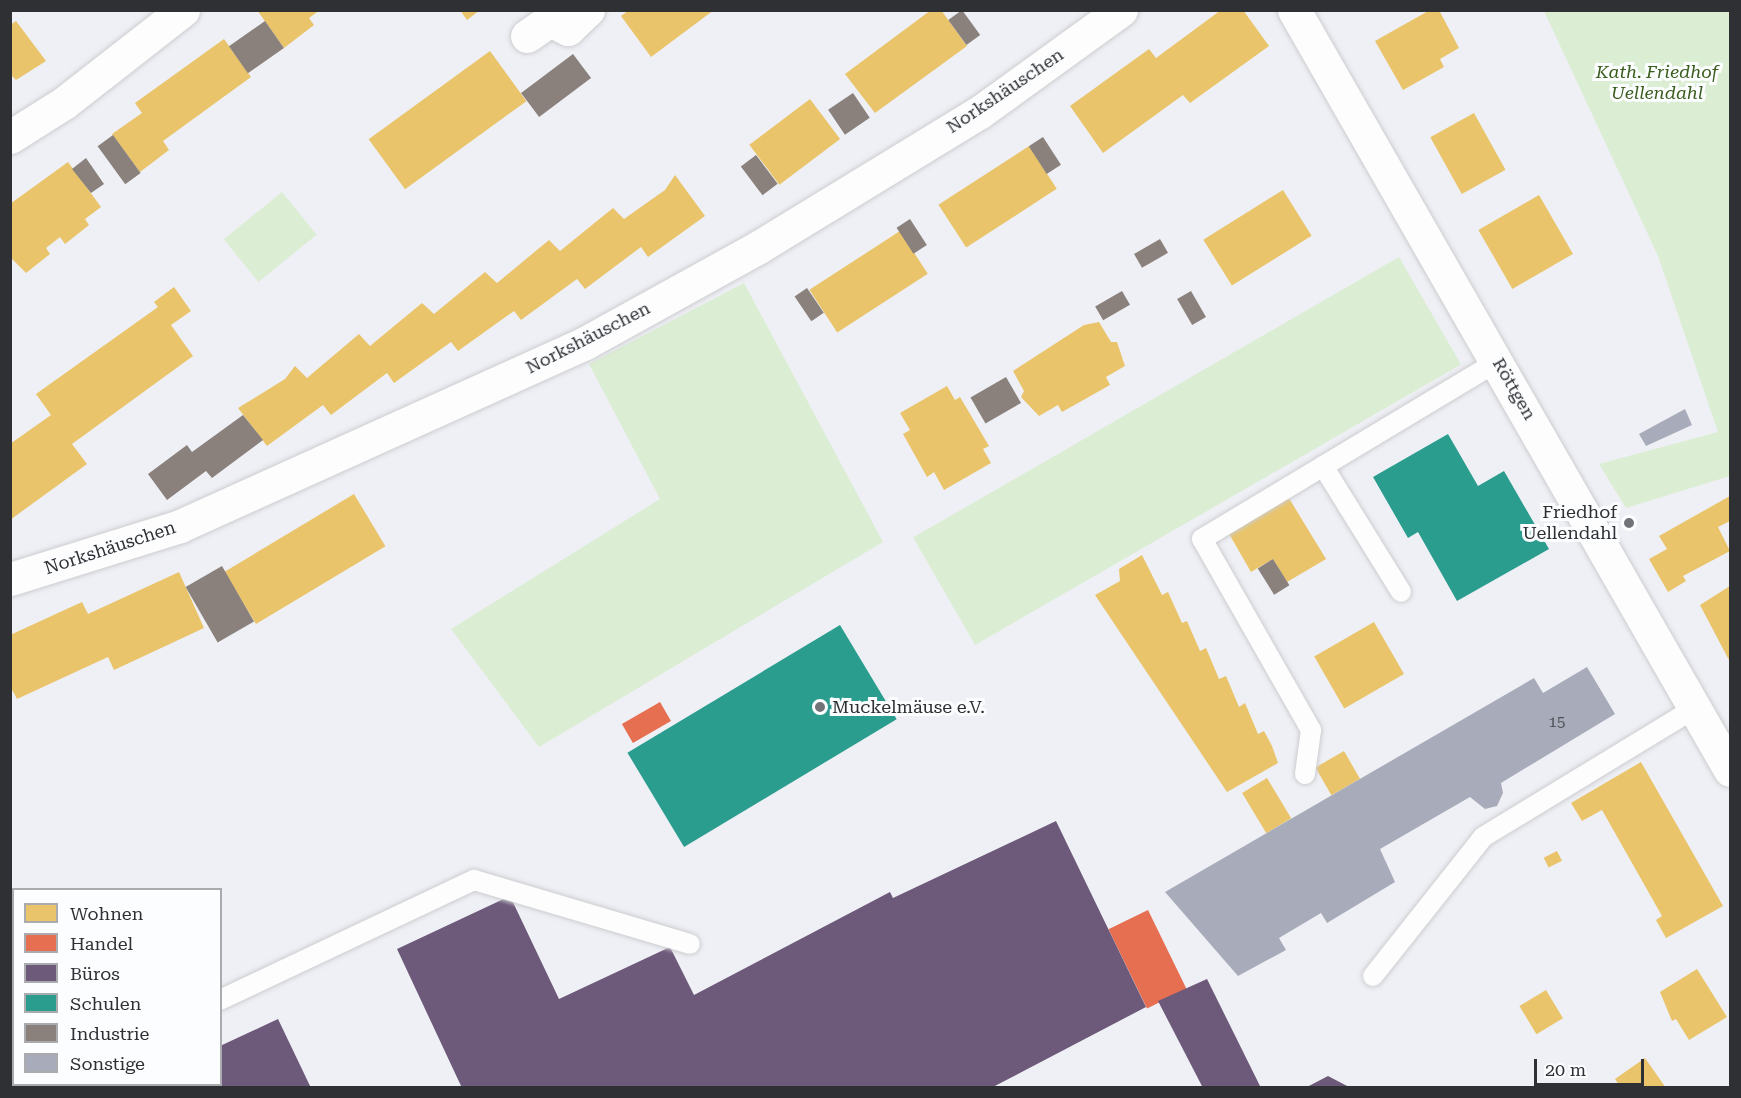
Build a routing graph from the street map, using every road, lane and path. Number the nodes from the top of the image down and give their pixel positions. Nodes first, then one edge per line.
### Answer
1 (183, 10) edge
2 (588, 10) edge
3 (1120, 10) edge
4 (1294, 10) edge
5 (526, 36) dead end
6 (10, 137) edge
7 (1498, 361) junction
8 (1323, 466) junction
9 (10, 579) edge
10 (1401, 592) dead end
11 (1695, 708) junction
12 (1731, 770) edge
13 (1305, 774) dead end
14 (690, 944) dead end
15 (1373, 976) dead end
16 (222, 999) edge

1 - 6 street
2 - 5 street
3 - 9 street, Norkshäuschen
4 - 7 street, Röttgen
7 - 8 lane
7 - 11 street, Röttgen
8 - 10 lane
8 - 13 lane
11 - 12 street, Röttgen
11 - 15 lane
14 - 16 lane

